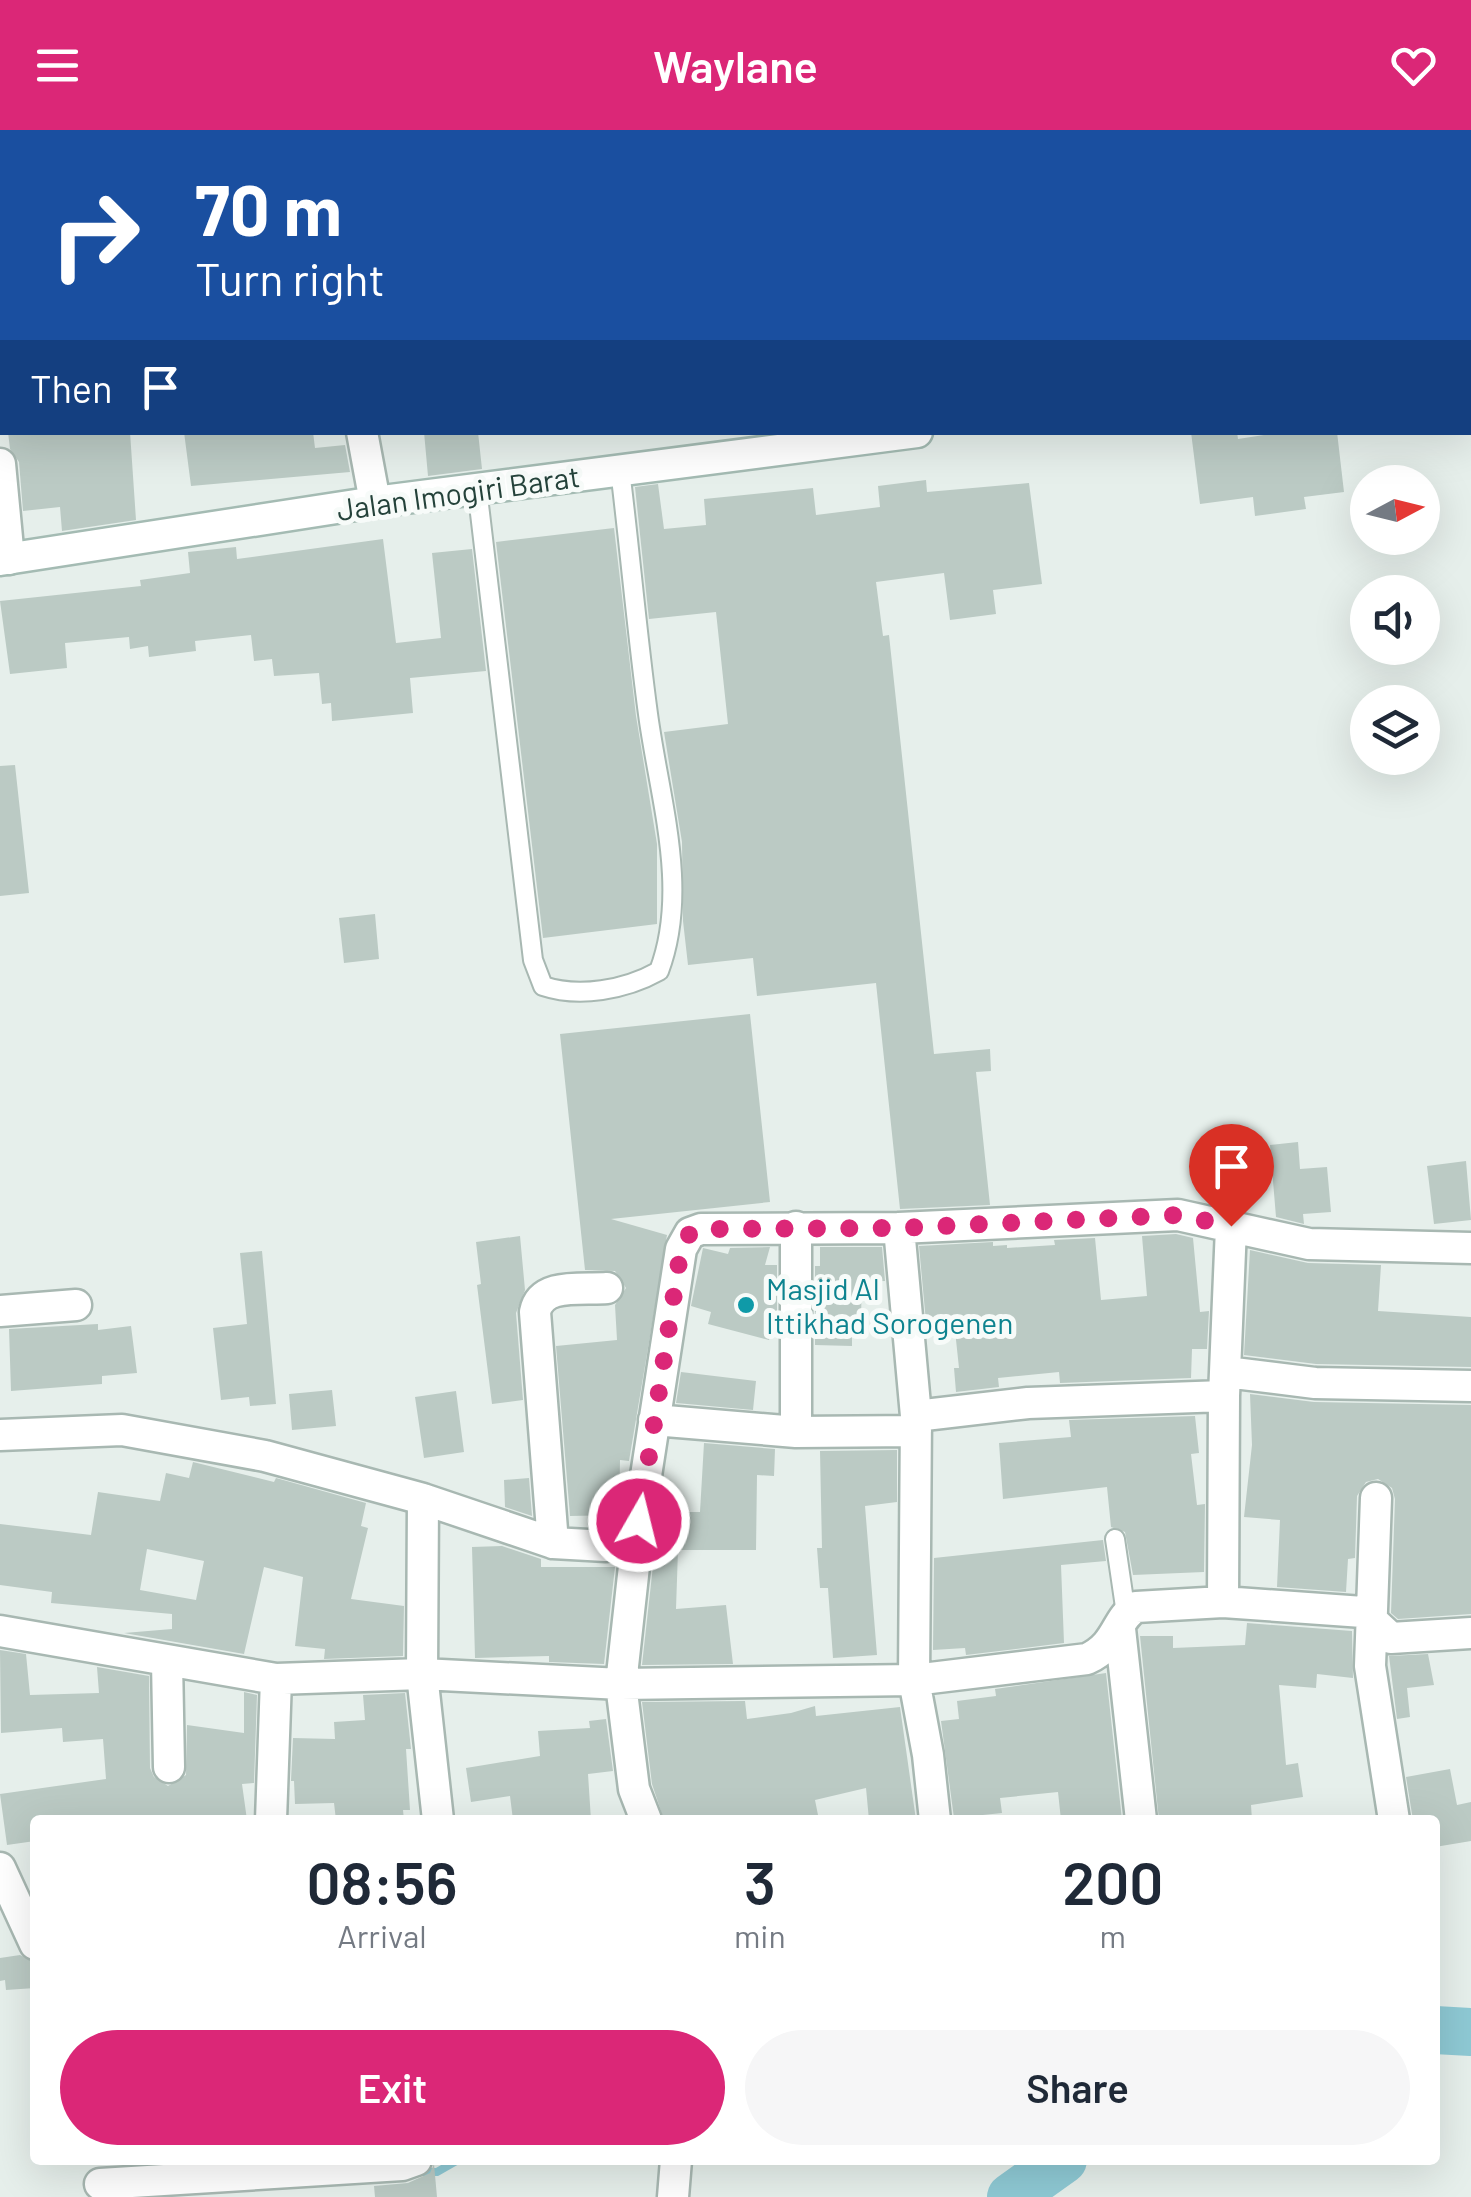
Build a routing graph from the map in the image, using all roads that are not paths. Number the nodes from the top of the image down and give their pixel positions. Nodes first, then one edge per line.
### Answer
1 (363, 435) edge
2 (894, 435) edge
3 (0, 464) edge
4 (620, 470) junction
5 (477, 488) junction
6 (375, 502) junction
7 (4, 560) edge
8 (1231, 1226) junction
9 (796, 1227) junction
10 (899, 1228) junction
11 (1471, 1248) edge
12 (607, 1288) dead end
13 (76, 1305) dead end
14 (0, 1311) edge
15 (1225, 1384) junction
16 (1471, 1386) edge
17 (654, 1420) junction
18 (916, 1423) junction
19 (796, 1432) junction
20 (0, 1435) edge
21 (1376, 1498) dead end
22 (424, 1499) junction
23 (639, 1521) junction
24 (1116, 1539) dead end
25 (553, 1543) junction
26 (1223, 1602) junction
27 (1123, 1622) junction
28 (1371, 1623) junction
29 (0, 1631) edge
30 (1471, 1633) edge
31 (167, 1660) junction
32 (422, 1674) junction
33 (276, 1679) junction
34 (914, 1680) junction
35 (621, 1684) junction
36 (169, 1767) dead end
37 (271, 1815) edge
38 (437, 1815) edge
39 (644, 1815) edge
40 (934, 1815) edge
41 (1141, 1815) edge
42 (1393, 1815) edge
43 (0, 1868) edge
44 (30, 1927) edge
45 (402, 2165) edge
46 (676, 2165) edge
47 (99, 2182) edge
48 (673, 2197) edge

1 - 6 street
2 - 4 street, Jalan Imogiri Barat
3 - 7 street
4 - 5 street, Jalan Imogiri Barat
4 - 5 lane
5 - 6 street, Jalan Imogiri Barat
6 - 7 street, Jalan Imogiri Barat
8 - 10 street
8 - 11 street
8 - 15 street
9 - 10 street
9 - 17 street
9 - 19 street
10 - 18 street
12 - 25 street
13 - 14 street
15 - 16 street
15 - 18 street
15 - 26 street
17 - 19 street
17 - 23 street
18 - 19 street
18 - 34 street
20 - 22 street
21 - 28 street
22 - 25 street
22 - 32 street
23 - 25 street
23 - 35 street
24 - 27 lane
26 - 27 street
26 - 28 street
27 - 34 street
27 - 41 street
28 - 30 street
28 - 42 street
29 - 31 street
31 - 33 street
31 - 36 street
32 - 33 street
32 - 35 street
32 - 38 street
33 - 37 street
34 - 35 street
34 - 40 street
35 - 39 street
43 - 44 street
45 - 47 street
46 - 48 street

